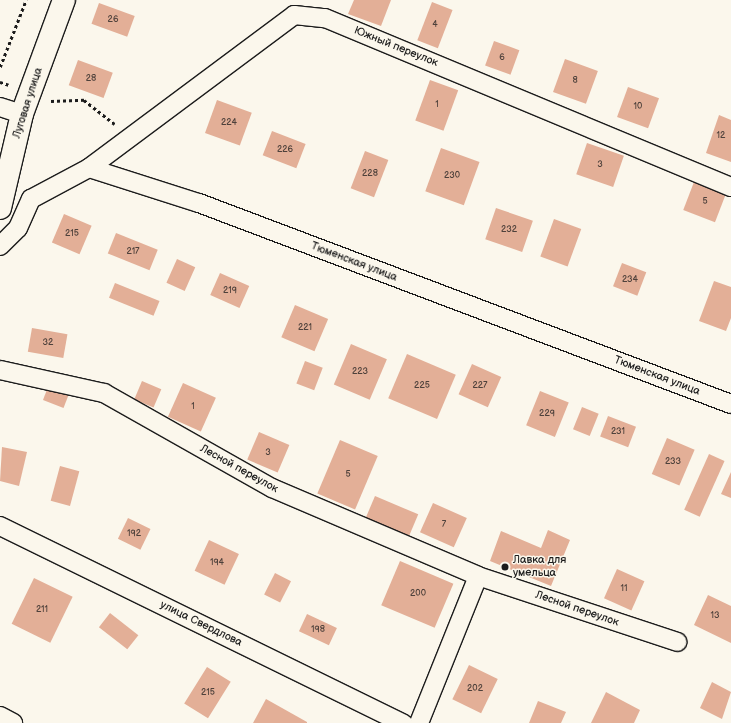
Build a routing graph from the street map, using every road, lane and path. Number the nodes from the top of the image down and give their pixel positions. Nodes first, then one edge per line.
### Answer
1 (26, 0) edge
2 (64, 0) edge
3 (0, 67) edge
4 (30, 93) junction
5 (0, 107) edge
6 (22, 114) junction
7 (127, 141) junction
8 (89, 168) junction
9 (731, 187) edge
10 (0, 208) edge
11 (0, 246) edge
12 (0, 370) edge
13 (731, 404) edge
14 (0, 526) edge
15 (478, 576) junction
16 (677, 642) dead end
17 (0, 716) edge
18 (13, 723) edge
19 (403, 723) edge
20 (419, 723) edge

1 - 3 path
2 - 4 main road, Луговая улица
4 - 6 main road, Луговая улица
4 - 7 path
5 - 6 street
6 - 10 main road, Луговая улица
7 - 8 street, Южный переулок
7 - 9 street, Южный переулок
8 - 11 street
8 - 13 street, Тюменская улица
12 - 15 street, Лесной переулок
14 - 19 street, улица Свердлова
15 - 16 street, Лесной переулок
15 - 20 street
17 - 18 street

